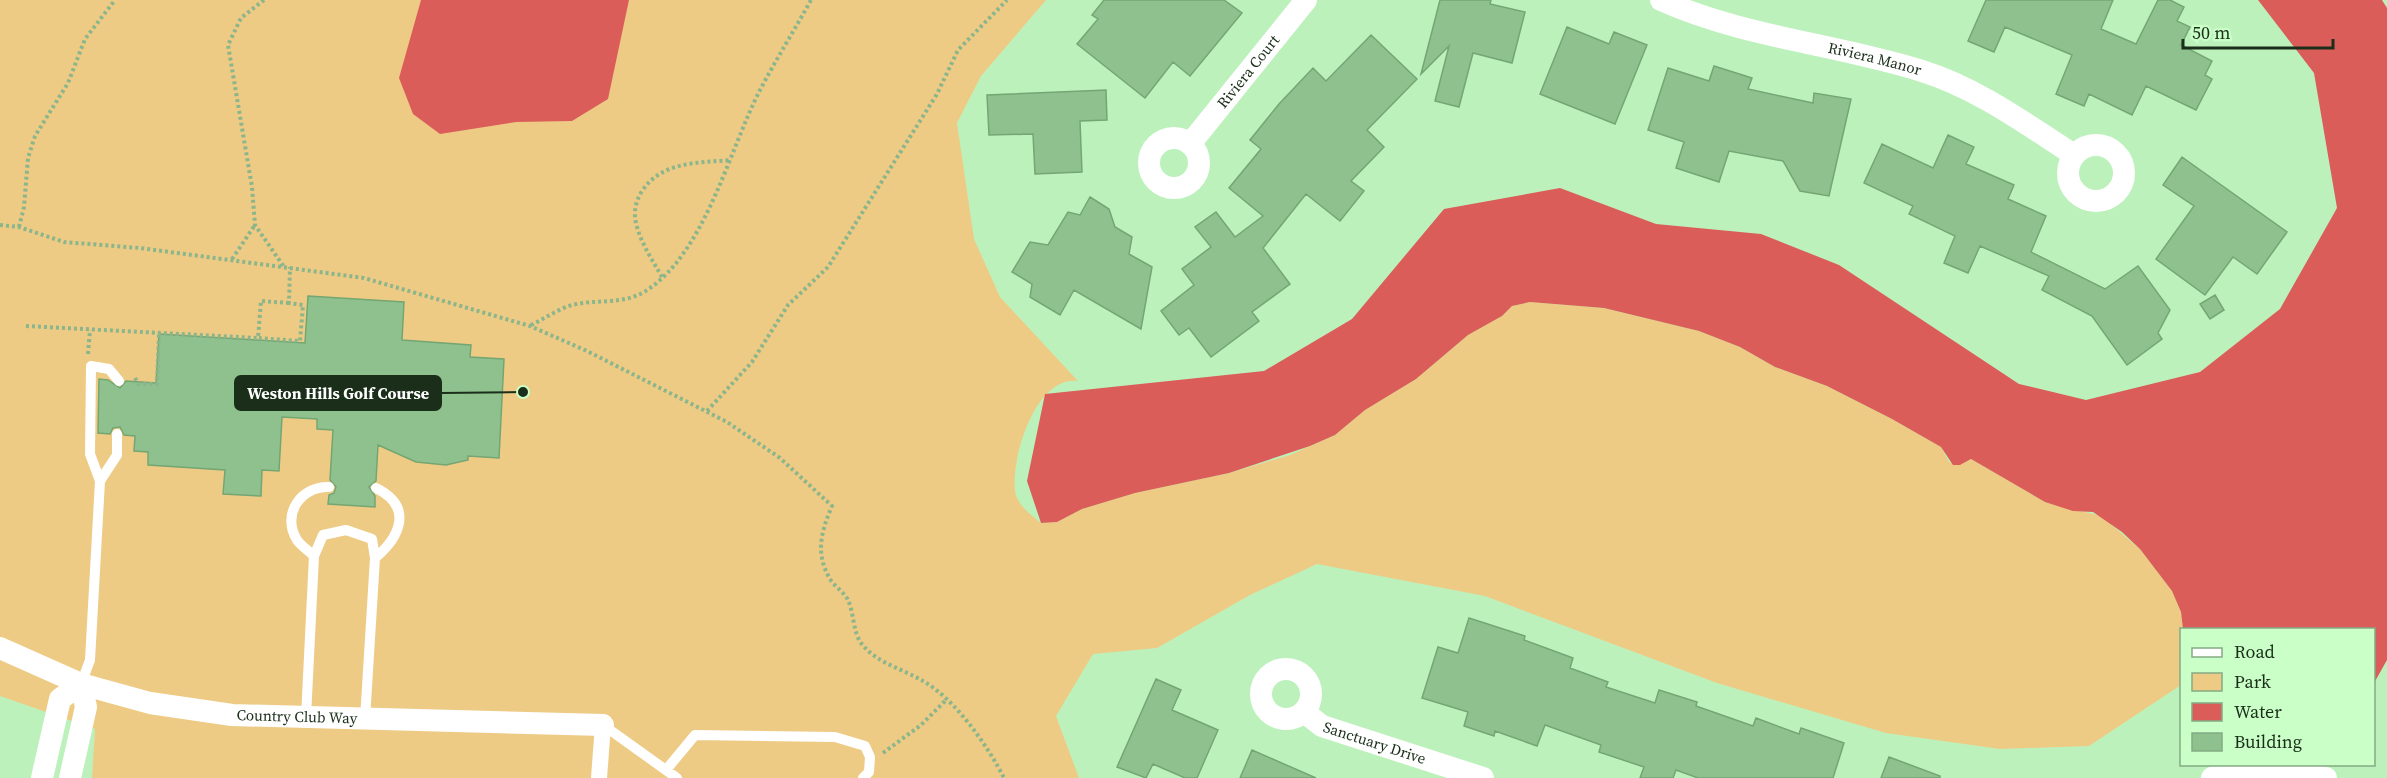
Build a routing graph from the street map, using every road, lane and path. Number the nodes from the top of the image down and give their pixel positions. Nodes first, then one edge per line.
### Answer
1 (115, 0) edge
2 (264, 0) edge
3 (811, 0) edge
4 (1007, 0) edge
5 (1306, 0) edge
6 (1661, 0) edge
7 (1190, 144) dead end
8 (2074, 155) dead end
9 (731, 160) junction
10 (0, 225) edge
11 (255, 225) junction
12 (19, 227) junction
13 (231, 260) junction
14 (284, 267) junction
15 (290, 267) junction
16 (662, 278) junction
17 (289, 303) junction
18 (26, 326) dead end
19 (530, 326) junction
20 (90, 330) junction
21 (159, 333) junction
22 (258, 338) junction
23 (98, 357) dead end
24 (131, 370) dead end
25 (120, 381) dead end
26 (707, 411) junction
27 (117, 434) dead end
28 (100, 481) junction
29 (329, 487) dead end
30 (376, 488) dead end
31 (314, 556) junction
32 (375, 558) junction
33 (0, 648) edge
34 (81, 684) junction
35 (946, 700) junction
36 (1304, 712) dead end
37 (306, 717) junction
38 (365, 719) junction
39 (603, 725) junction
40 (870, 758) junction
41 (666, 770) junction
42 (42, 778) edge
43 (70, 778) edge
44 (599, 778) edge
45 (677, 778) edge
46 (863, 778) edge
47 (1004, 778) edge
48 (1483, 778) edge
49 (2212, 778) edge
50 (2326, 778) edge

1 - 12 path
2 - 11 path
3 - 9 path
4 - 26 path
5 - 7 street, Riviera Court
6 - 8 street, Riviera Manor
9 - 16 path
9 - 16 path
10 - 12 path
11 - 13 path
11 - 14 path
12 - 13 path
13 - 14 path
14 - 15 path
15 - 17 path
15 - 19 path
16 - 19 path
17 - 22 path
17 - 22 path
18 - 20 path
19 - 26 path
20 - 21 path
20 - 23 path
21 - 22 path
21 - 24 path
25 - 28 lane
26 - 35 path
27 - 28 lane
28 - 34 lane
29 - 31 lane
30 - 32 lane
31 - 32 lane
31 - 37 lane
32 - 38 lane
33 - 34 street, Country Club Way
34 - 37 street, Country Club Way
34 - 42 street
34 - 43 street
35 - 40 path
35 - 47 path
36 - 48 street, Sanctuary Drive
37 - 38 street, Country Club Way
38 - 39 street, Country Club Way
39 - 41 lane
39 - 44 street
40 - 41 lane
40 - 46 lane
41 - 45 lane
49 - 50 street

